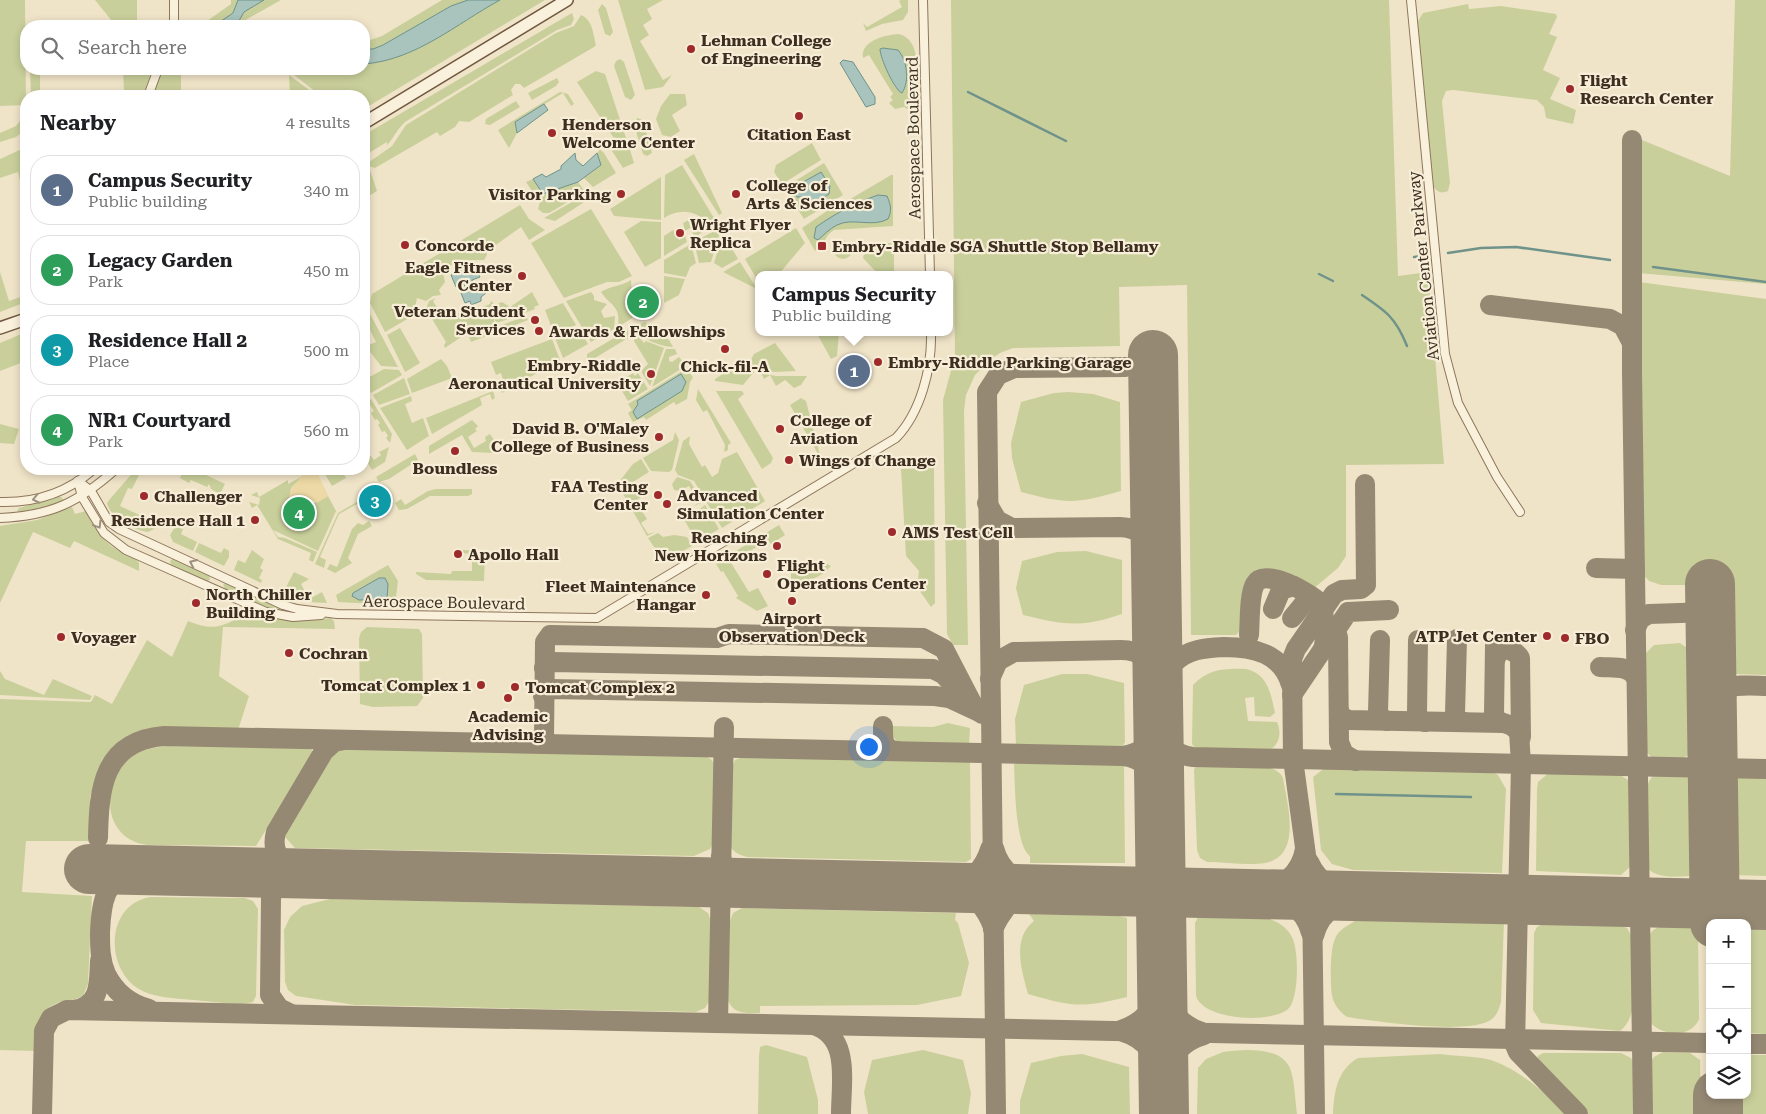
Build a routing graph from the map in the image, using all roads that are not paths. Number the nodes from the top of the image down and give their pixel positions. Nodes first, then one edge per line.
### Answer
1 (174, 0) edge
2 (567, 0) edge
3 (923, 0) edge
4 (1410, 0) edge
5 (174, 20) edge
6 (156, 75) edge
7 (150, 90) edge
8 (370, 119) edge
9 (930, 271) edge
10 (20, 321) edge
11 (0, 328) edge
12 (931, 336) edge
13 (86, 475) edge
14 (109, 475) edge
15 (78, 481) junction
16 (91, 491) junction
17 (82, 497) junction
18 (0, 502) edge
19 (11, 502) junction
20 (1520, 512) dead end
21 (0, 518) edge
22 (12, 518) junction
23 (220, 575) junction
24 (213, 588) junction
25 (337, 614) junction

1 - 5 street
2 - 8 main road
3 - 9 street, Aerospace Boulevard
4 - 20 street, Aviation Center Parkway
6 - 7 street
10 - 11 main road
12 - 25 street, Aerospace Boulevard
13 - 15 street
14 - 16 street
15 - 16 street, Aerospace Boulevard
15 - 17 street, Aerospace Boulevard
15 -> 19 street
16 - 17 street
23 -> 16 street, Aerospace Boulevard
17 - 22 street
17 -> 24 street, Aerospace Boulevard
18 - 19 street
19 - 22 street
21 - 22 street
23 - 24 street
23 - 25 street, Aerospace Boulevard
24 - 25 street, Aerospace Boulevard

